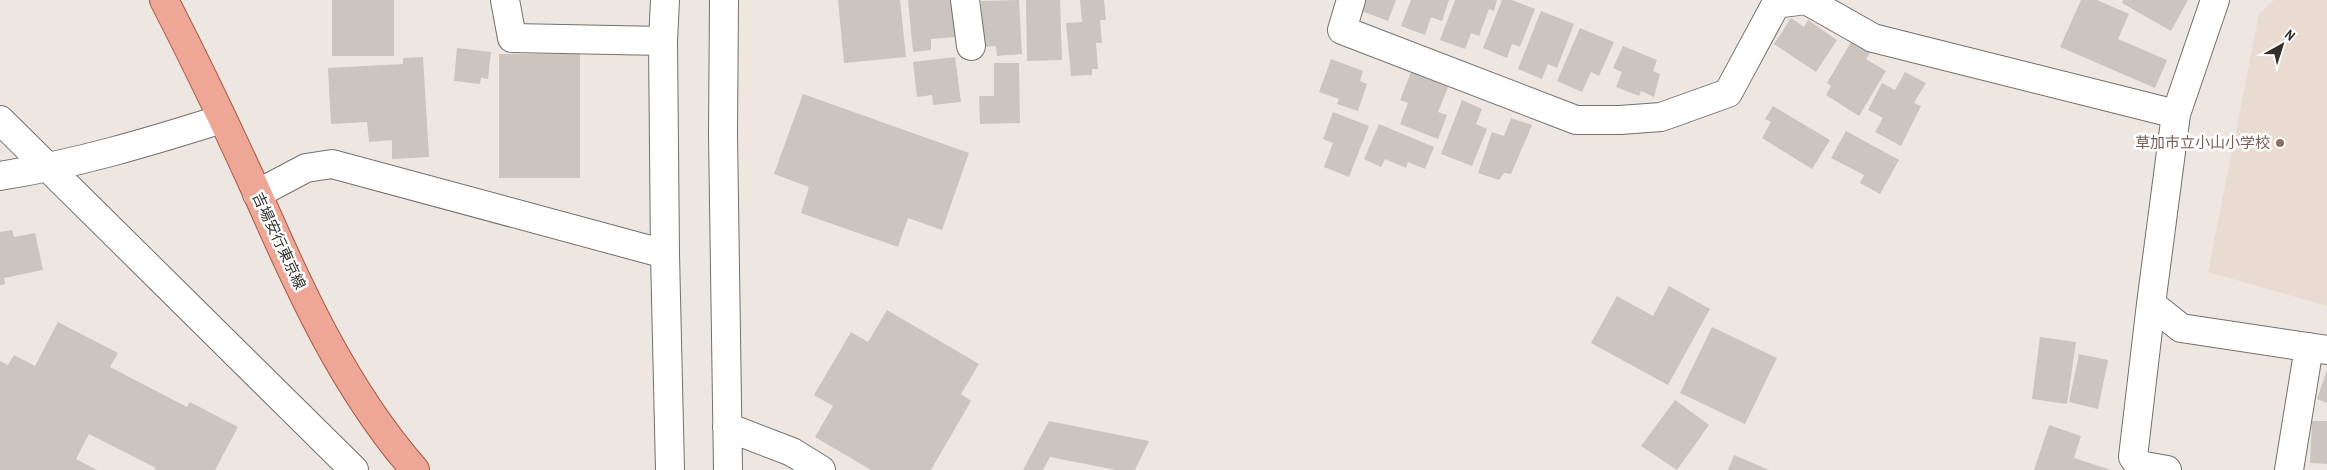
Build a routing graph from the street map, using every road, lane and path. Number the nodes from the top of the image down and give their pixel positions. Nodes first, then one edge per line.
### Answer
1 (164, 0) edge
2 (505, 0) edge
3 (665, 0) edge
4 (724, 0) edge
5 (965, 0) edge
6 (1351, 0) edge
7 (2215, 0) edge
8 (663, 41) junction
9 (971, 46) dead end
10 (2176, 114) junction
11 (222, 119) junction
12 (0, 120) edge
13 (48, 169) junction
14 (0, 176) edge
15 (257, 194) junction
16 (665, 254) junction
17 (2151, 304) junction
18 (2318, 348) edge
19 (727, 427) junction
20 (354, 470) edge
21 (415, 470) edge
22 (670, 470) edge
23 (728, 470) edge
24 (821, 470) edge
25 (2167, 470) edge
26 (2289, 470) edge

1 - 11 main road, 吉場安行東京線
2 - 8 street
3 - 8 street
4 - 19 street
5 - 9 street
6 - 10 street
7 - 10 street
8 - 16 street
10 - 17 street
11 - 13 street
11 - 15 main road, 吉場安行東京線
12 - 13 street
13 - 14 street
13 - 20 street
15 - 16 street
15 - 21 main road, 吉場安行東京線
16 - 22 street
17 - 18 street
17 - 25 street
18 - 26 street
19 - 23 street
19 - 24 street

